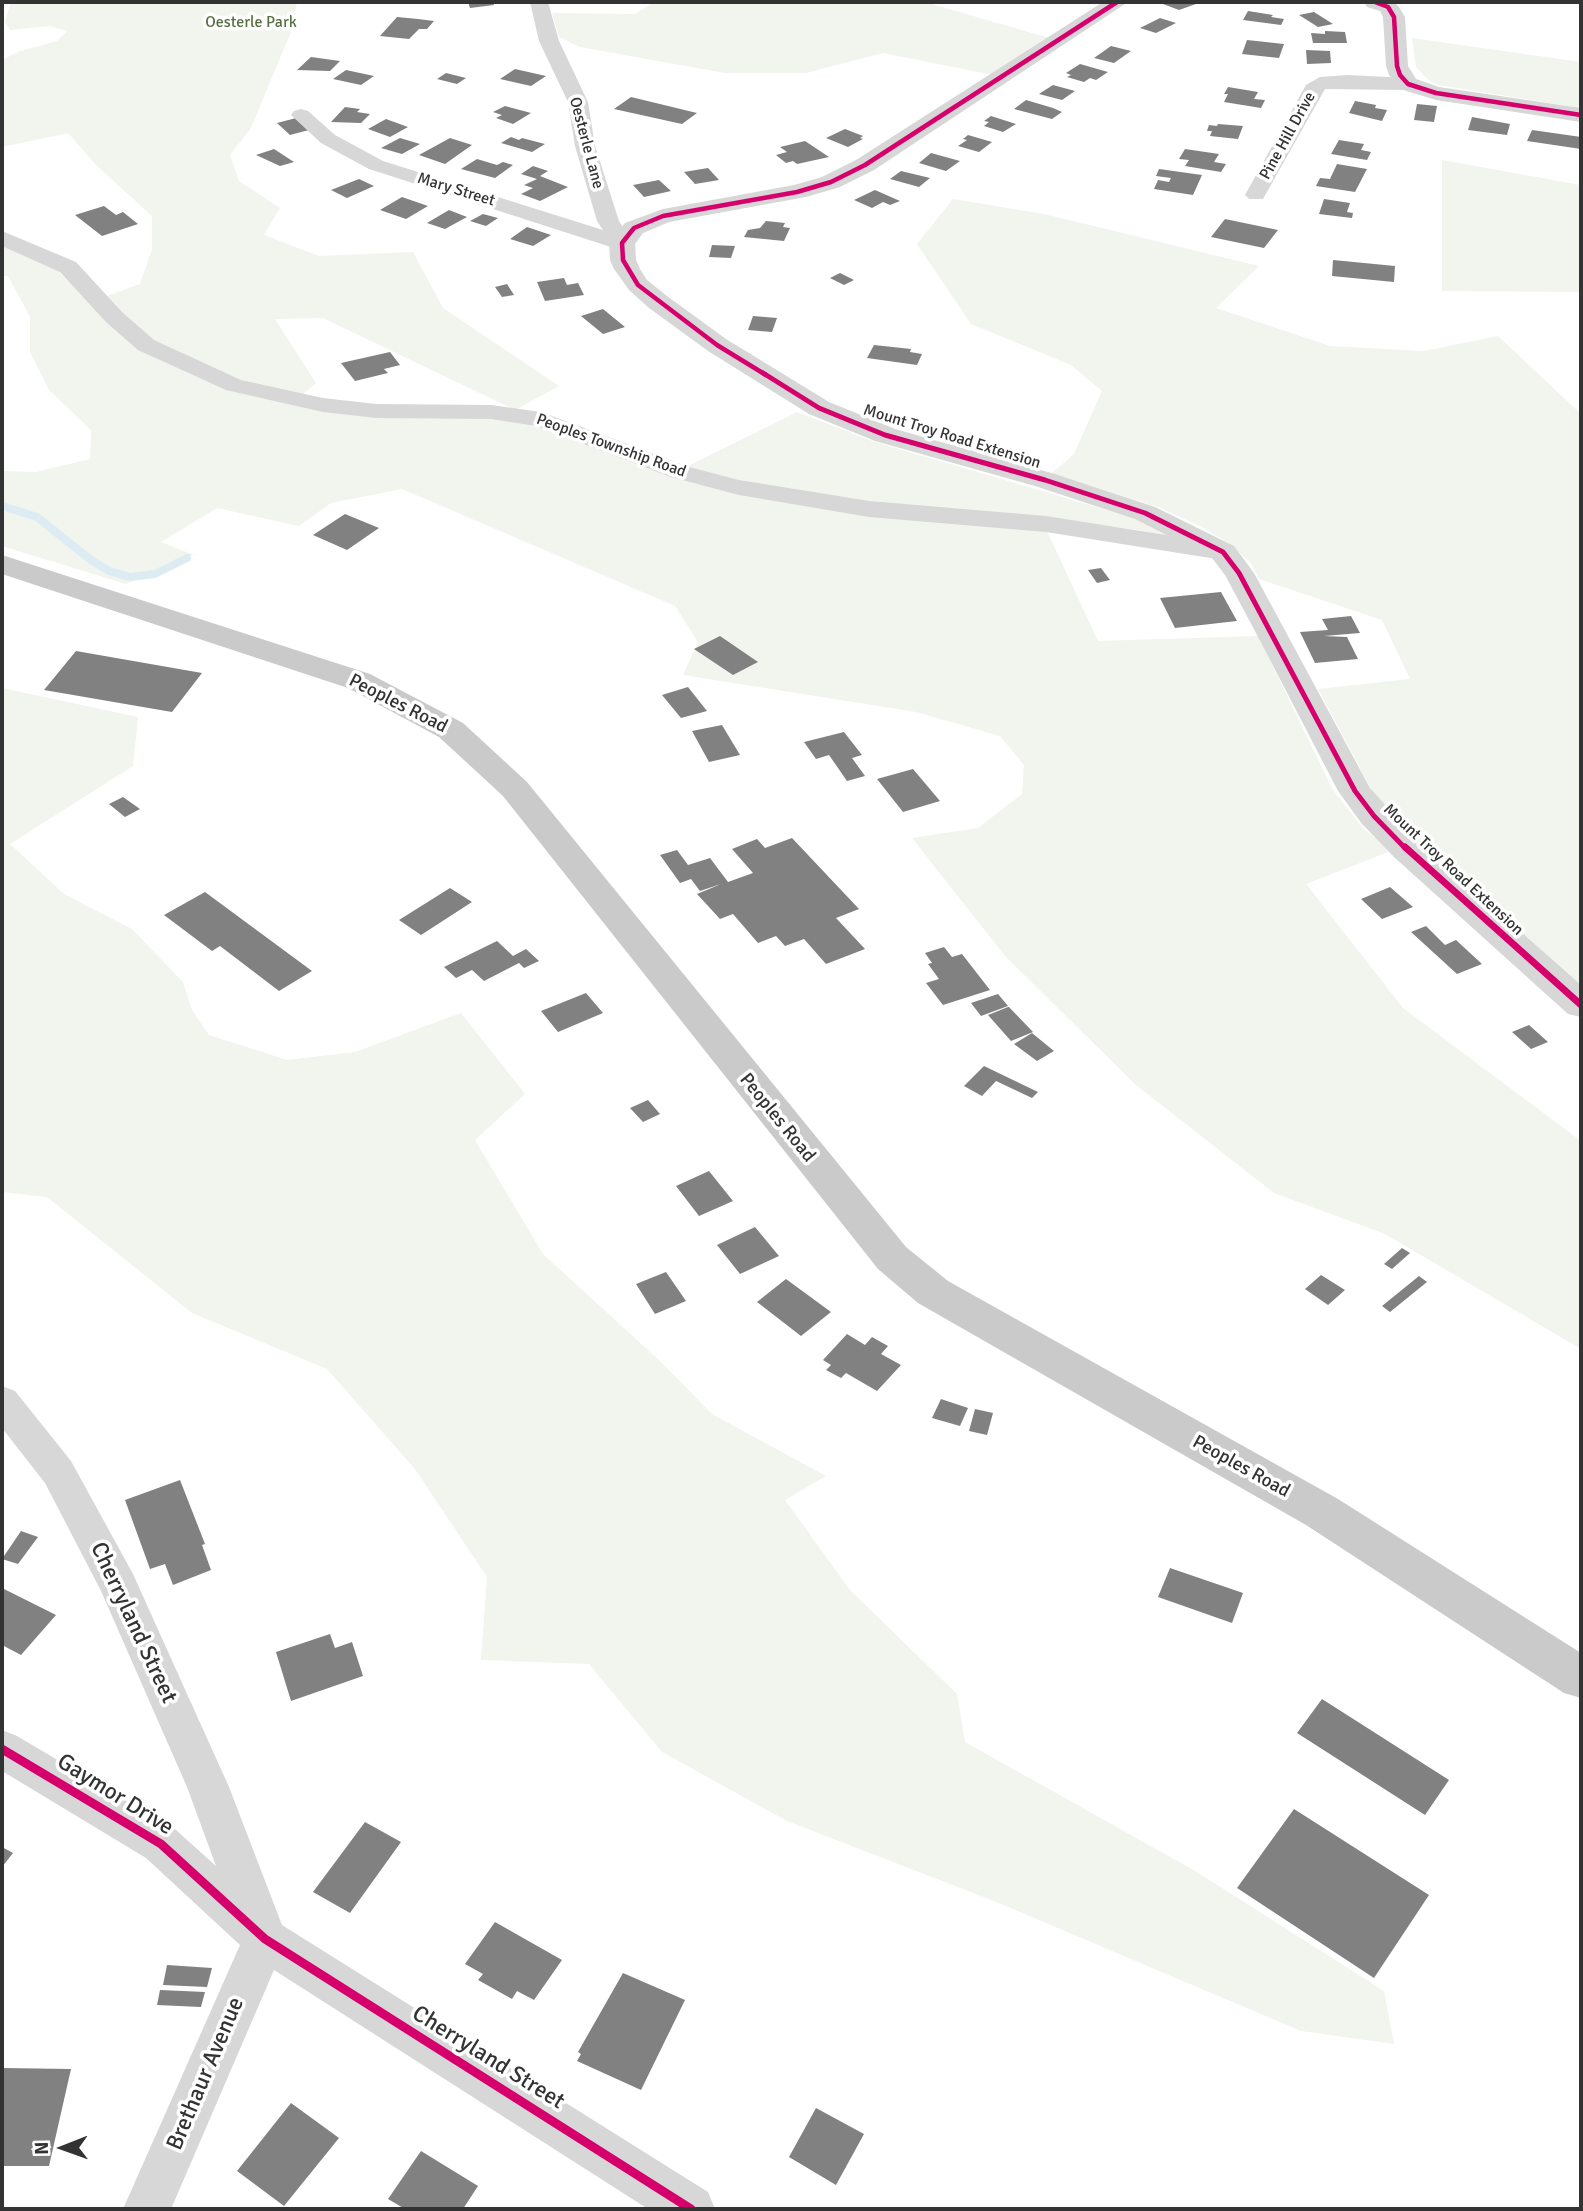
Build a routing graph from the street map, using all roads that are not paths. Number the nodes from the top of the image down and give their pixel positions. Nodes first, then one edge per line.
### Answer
1 (539, 2) edge
2 (1118, 2) edge
3 (1376, 2) edge
4 (1408, 84) junction
5 (300, 115) dead end
6 (1581, 116) edge
7 (1256, 195) dead end
8 (2, 237) edge
9 (622, 243) junction
10 (1223, 552) junction
11 (2, 564) edge
12 (1581, 1005) edge
13 (2, 1401) edge
14 (1581, 1678) edge
15 (2, 1749) edge
16 (265, 1939) junction
17 (147, 2209) edge
18 (691, 2209) edge

1 - 9 street, Oesterle Lane
2 - 9 street
3 - 4 street
4 - 6 street
4 - 7 street, Pine Hill Drive
5 - 9 street, Mary Street
8 - 10 street, Peoples Township Road
9 - 10 street, Mount Troy Road Extension
10 - 12 street, Mount Troy Road Extension
11 - 14 main road, Peoples Road
13 - 16 street, Cherryland Street
15 - 16 street, Gaymor Drive
16 - 17 street, Brethaur Avenue
16 - 18 street, Cherryland Street

